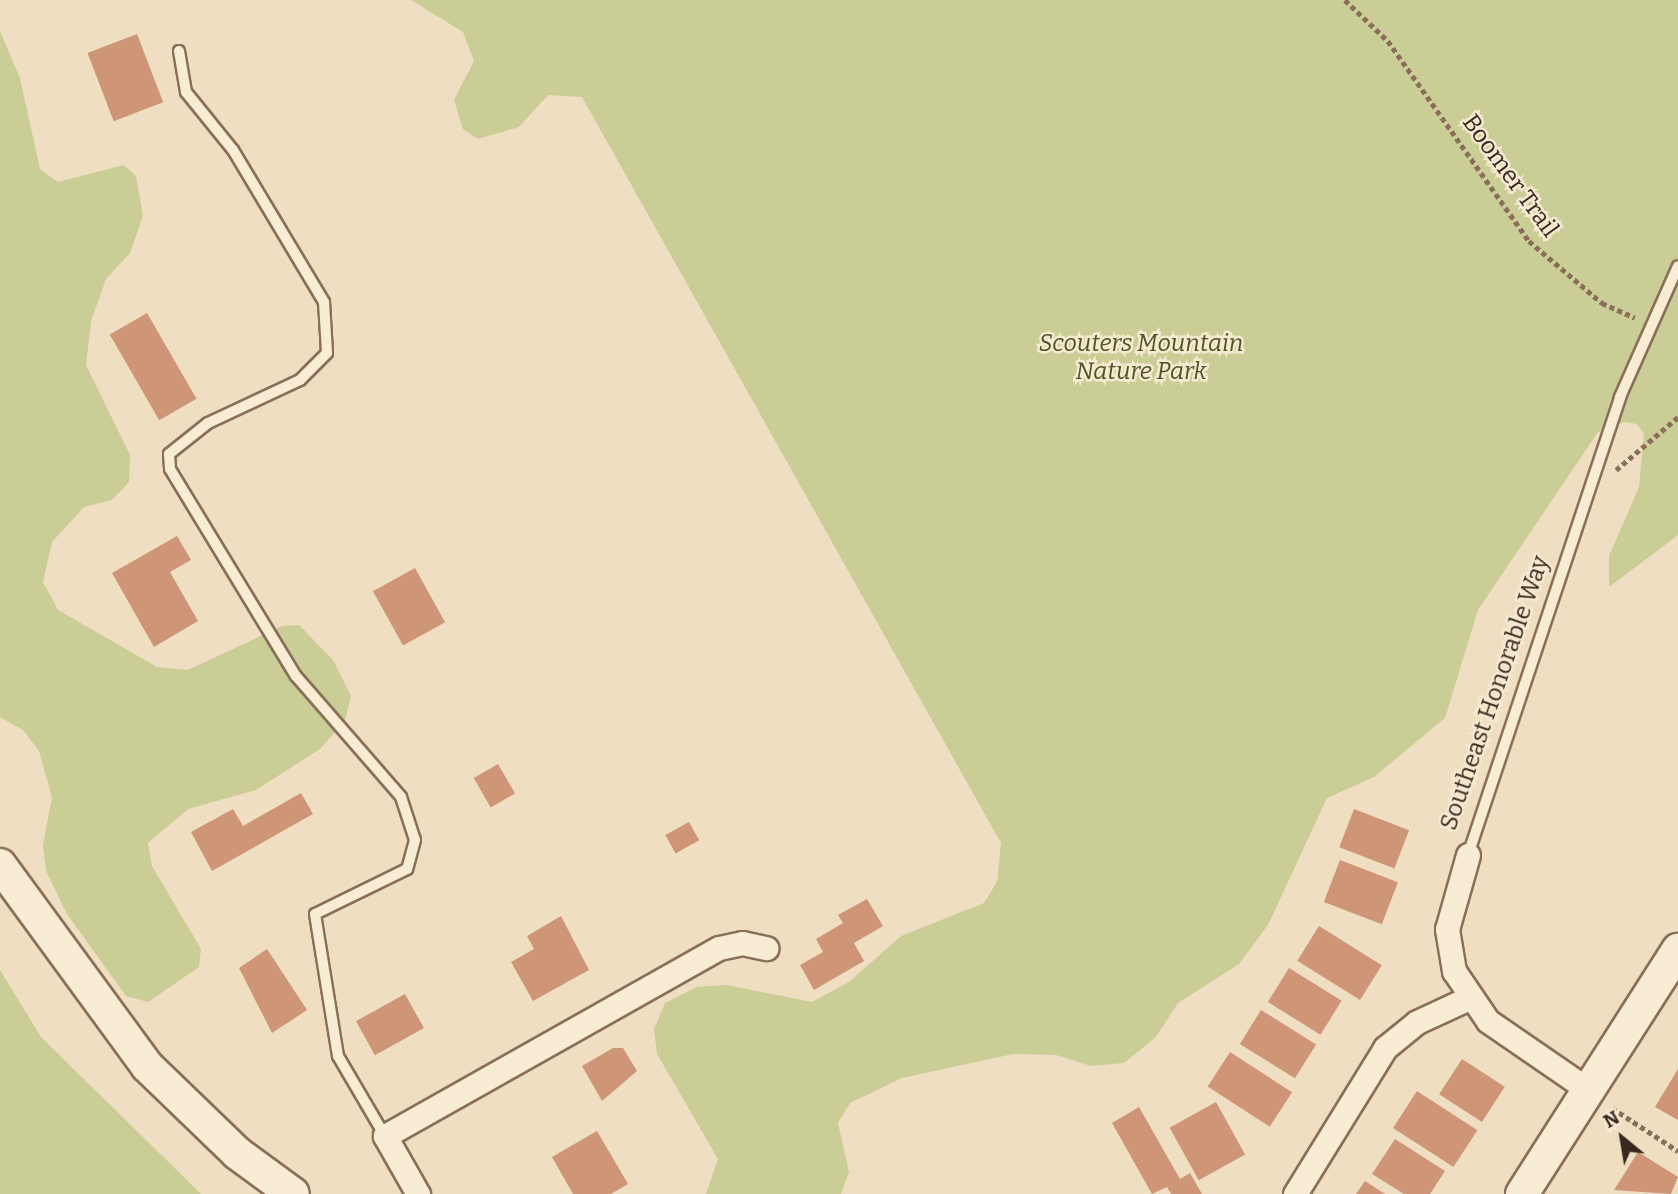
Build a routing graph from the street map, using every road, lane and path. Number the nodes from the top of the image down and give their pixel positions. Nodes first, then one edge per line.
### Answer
1 (1345, 0) edge
2 (180, 51) dead end
3 (1678, 267) edge
4 (1652, 326) junction
5 (1678, 417) edge
6 (1594, 488) junction
7 (1468, 855) joint
8 (0, 865) edge
9 (766, 948) dead end
10 (1678, 950) edge
11 (1469, 999) junction
12 (1587, 1089) junction
13 (1618, 1098) dead end
14 (385, 1136) junction
15 (1678, 1151) edge
16 (293, 1194) edge
17 (418, 1194) edge
18 (1295, 1194) edge
19 (1522, 1194) edge

1 - 4 path, Boomer Trail
2 - 14 lane
3 - 4 lane, Southeast Honorable Way
4 - 6 lane, Southeast Honorable Way
5 - 6 path
6 - 7 lane, Southeast Honorable Way
7 - 11 street, Southeast Honorable Way
8 - 16 main road
9 - 14 street
10 - 12 main road
11 - 12 street, Southeast Honorable Way
11 - 18 street
12 - 19 main road
13 - 15 path
14 - 17 street

